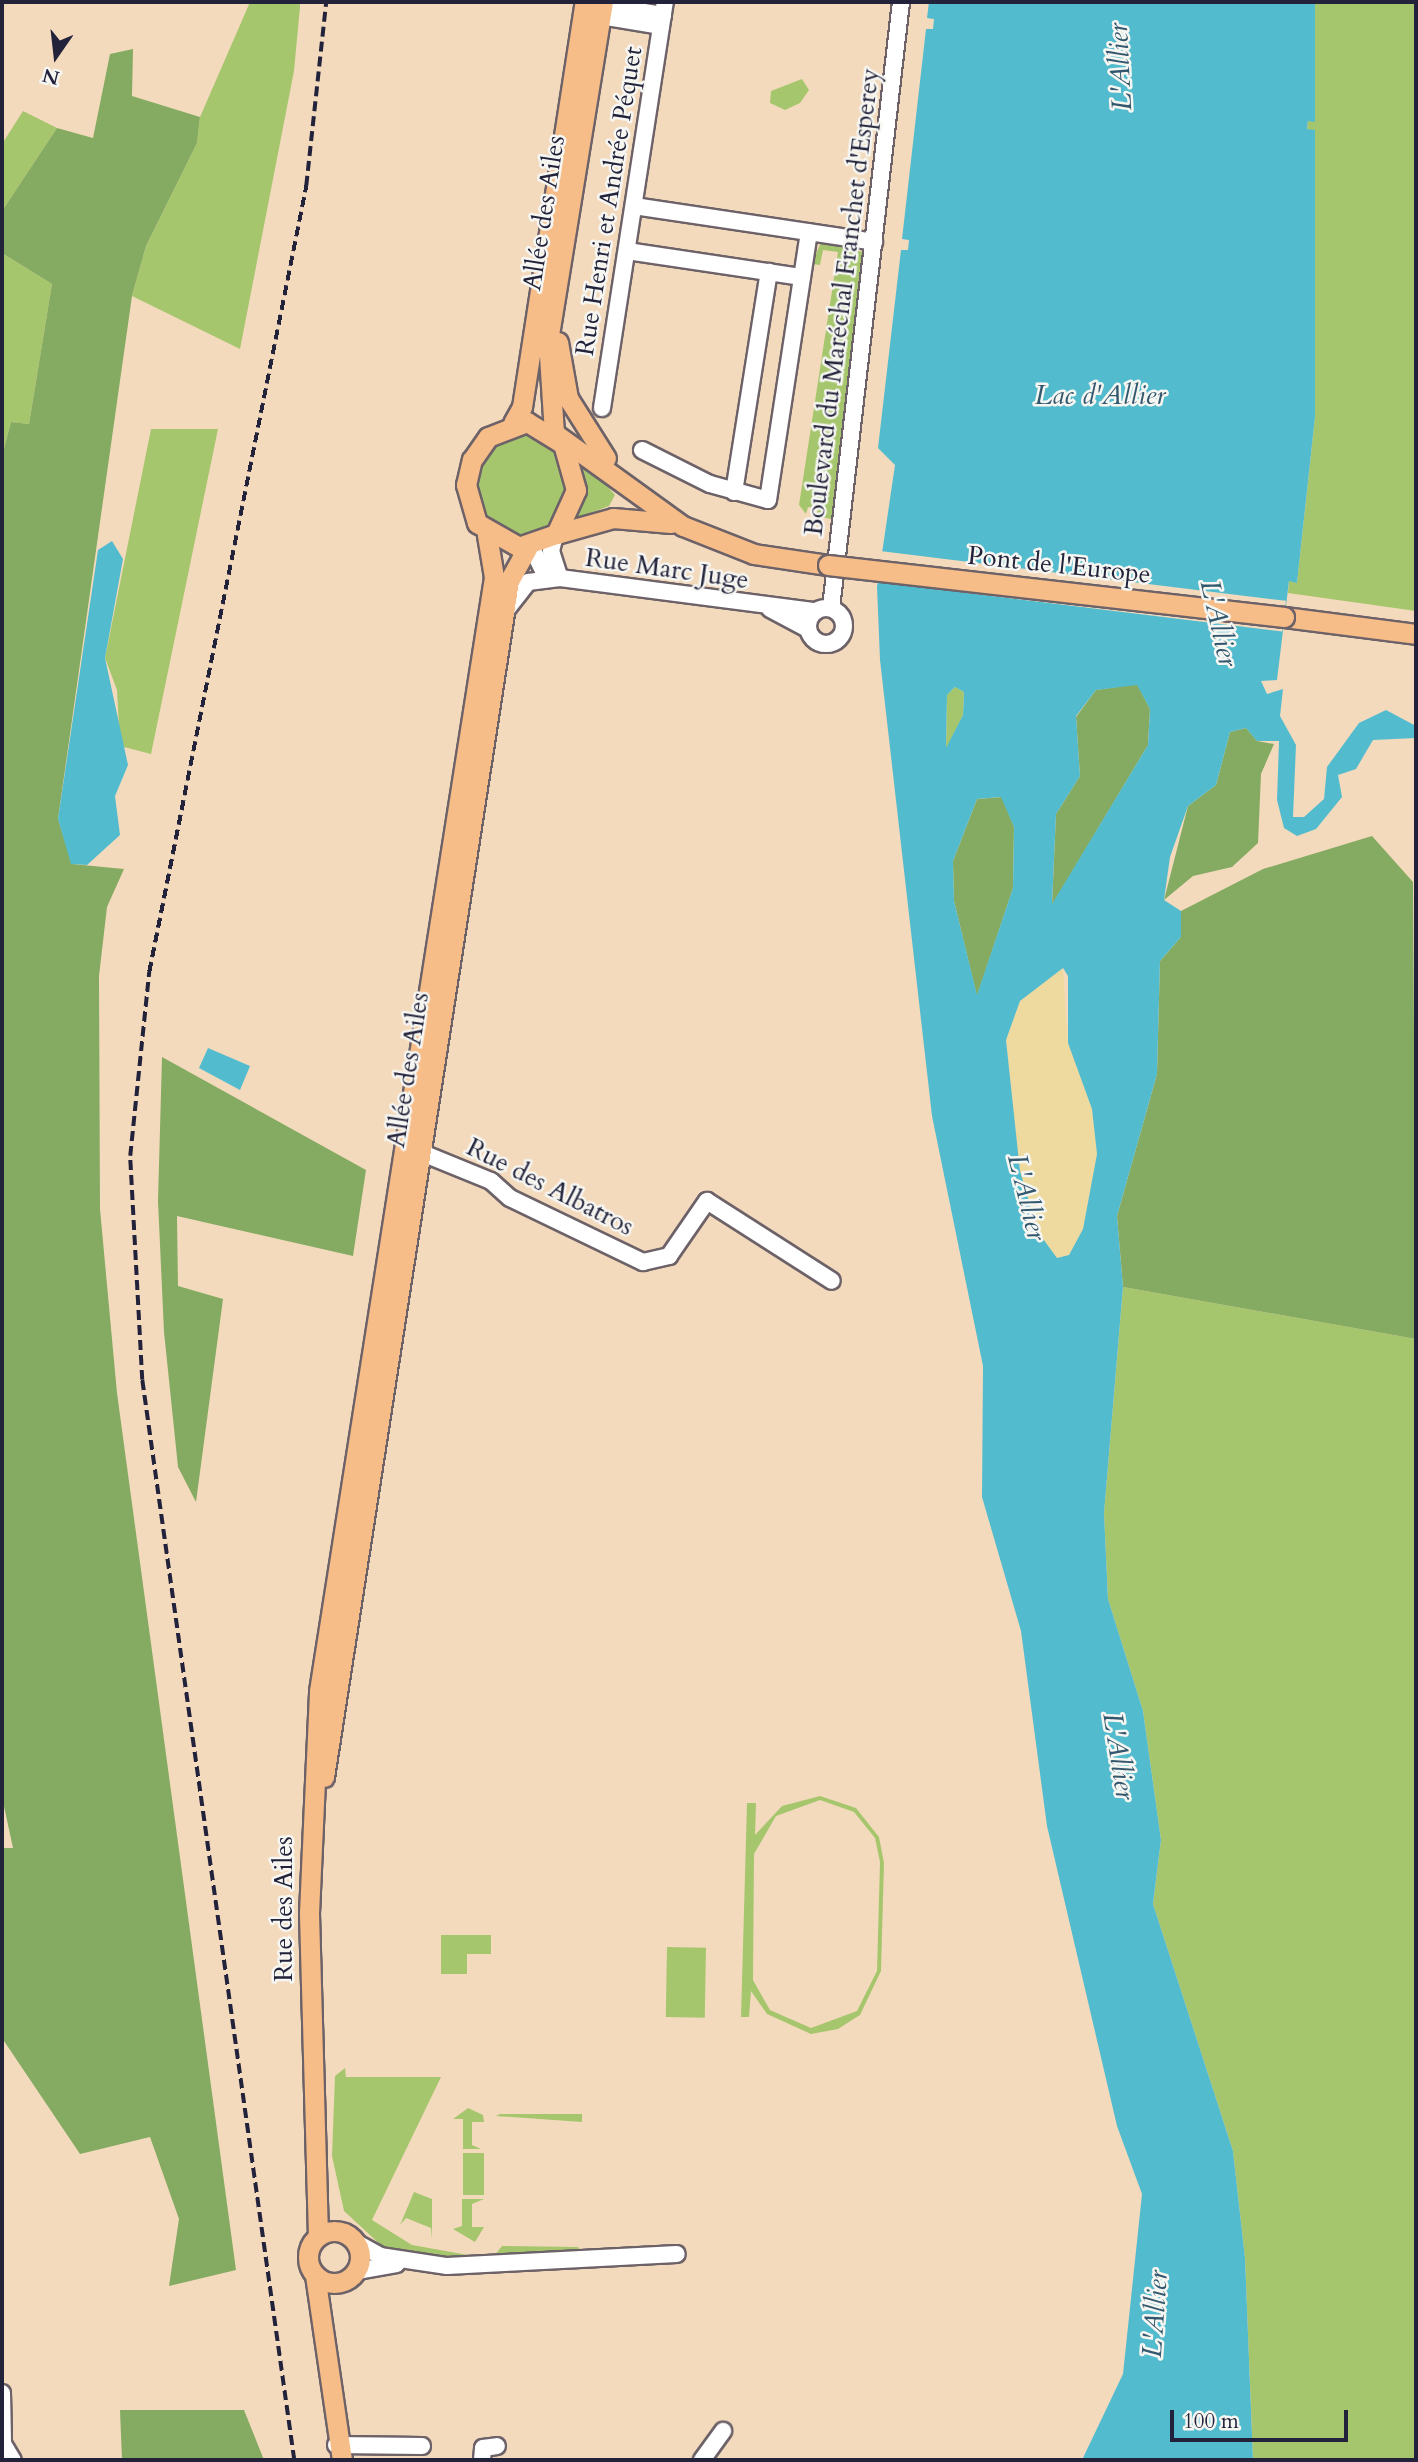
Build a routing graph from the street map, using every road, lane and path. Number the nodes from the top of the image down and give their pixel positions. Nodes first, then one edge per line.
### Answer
1 (572, 2) edge
2 (901, 2) edge
3 (596, 4) edge
4 (663, 14) edge
5 (581, 24) junction
6 (634, 205) junction
7 (809, 232) junction
8 (874, 242) junction
9 (626, 251) junction
10 (769, 272) junction
11 (802, 277) junction
12 (558, 296) junction
13 (602, 408) dead end
14 (513, 423) junction
15 (555, 434) junction
16 (642, 450) dead end
17 (734, 492) junction
18 (683, 526) junction
19 (556, 534) junction
20 (487, 535) junction
21 (529, 547) junction
22 (553, 579) junction
23 (768, 608) junction
24 (507, 609) junction
25 (823, 610) junction
26 (808, 629) junction
27 (1416, 635) edge
28 (413, 1149) junction
29 (832, 1281) dead end
30 (337, 1583) joint
31 (352, 1605) joint
32 (325, 2234) junction
33 (357, 2243) junction
34 (677, 2254) dead end
35 (409, 2263) junction
36 (357, 2271) junction
37 (315, 2275) junction
38 (335, 2284) junction
39 (323, 2349) junction
40 (2, 2393) edge
41 (723, 2431) dead end
42 (2, 2442) edge
43 (422, 2446) dead end
44 (497, 2446) dead end
45 (339, 2453) edge
46 (13, 2460) edge
47 (482, 2460) edge
48 (702, 2460) edge

1 - 5 main road
2 - 8 street, Boulevard du Maréchal Franchet d'Esperey
3 - 4 street
3 - 5 main road, Allée des Ailes
3 - 12 main road, Allée des Ailes
4 - 6 street, Rue Henri et Andrée Péquet
5 - 14 main road, Allée des Ailes
6 - 7 street
6 - 9 street, Rue Henri et Andrée Péquet
7 - 8 street
7 - 11 street
8 - 25 street, Boulevard du Maréchal Franchet d'Esperey
9 - 10 street
9 - 13 street, Rue Henri et Andrée Péquet
10 - 11 street
10 - 17 street
11 - 17 street
12 - 15 main road, Allée des Ailes
12 - 18 main road
14 - 15 main road
14 - 20 main road
15 - 18 main road
15 - 19 main road
16 - 17 street
18 - 19 main road
18 - 27 main road, Pont de l'Europe, bridge
19 - 21 main road
19 - 22 street, Rue Marc Juge
20 - 21 main road
20 - 28 main road, Allée des Ailes
21 - 22 street, Rue Marc Juge
21 - 24 main road, Allée des Ailes
22 - 23 street, Rue Marc Juge
22 - 24 street
23 - 25 street, Rue Marc Juge
23 - 26 street, Rue Marc Juge
24 - 28 main road, Allée des Ailes
25 - 26 street
25 - 26 street, Rue Marc Juge
28 - 29 street, Rue des Albatros
28 - 30 main road, Allée des Ailes
28 - 31 main road, Allée des Ailes
30 - 32 main road, Rue des Ailes
31 - 32 main road, Rue des Ailes
32 - 33 main road
32 - 37 main road
33 - 35 street
33 - 36 main road
34 - 35 street
35 - 36 street
36 - 38 main road
37 - 38 main road
37 - 39 main road
38 - 39 main road
39 - 45 main road
40 - 42 street
41 - 48 street
42 - 46 street
43 - 45 street
44 - 47 street

